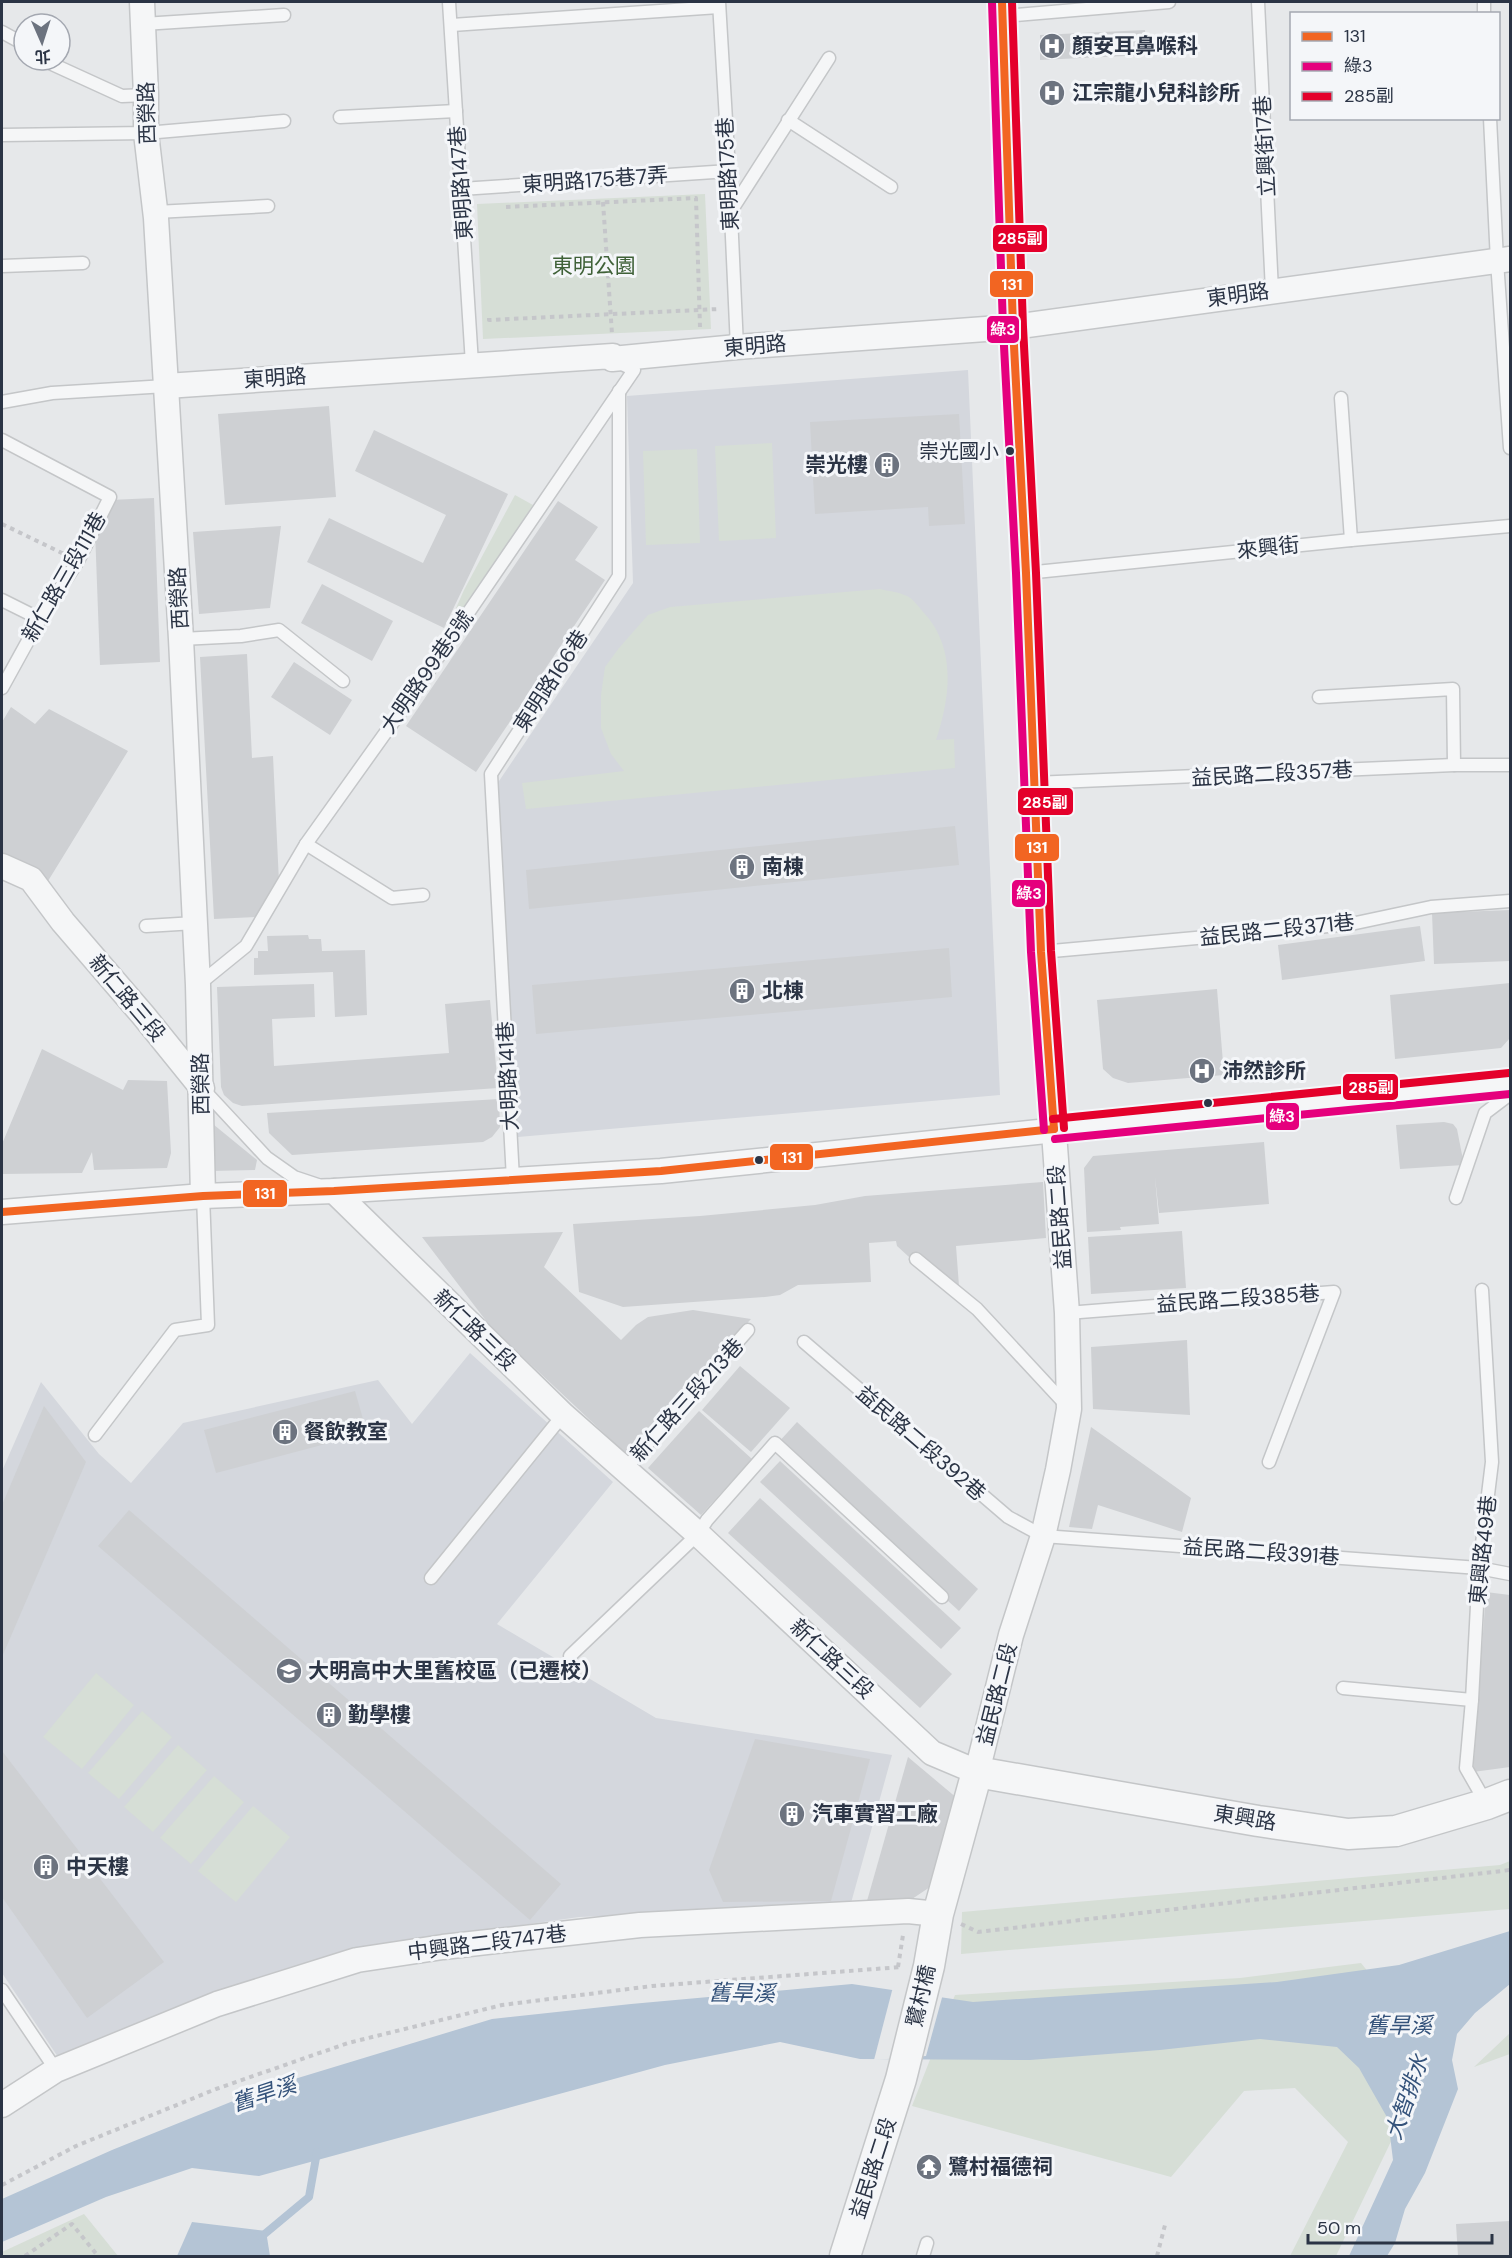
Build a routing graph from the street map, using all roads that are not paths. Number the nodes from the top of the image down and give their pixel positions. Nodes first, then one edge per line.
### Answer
1 (449, 2) edge
2 (1169, 2) edge
3 (1258, 2) edge
4 (719, 4) edge
5 (1003, 9) edge
6 (143, 13) edge
7 (284, 15) dead end
8 (452, 25) junction
9 (829, 58) dead end
10 (70, 72) edge
11 (146, 95) junction
12 (456, 111) junction
13 (340, 117) dead end
14 (788, 120) junction
15 (1490, 120) edge
16 (284, 122) dead end
17 (146, 133) junction
18 (2, 135) edge
19 (729, 171) junction
20 (891, 187) dead end
21 (461, 189) junction
22 (268, 206) dead end
23 (730, 211) junction
24 (156, 212) junction
25 (1504, 260) edge
26 (83, 263) dead end
27 (2, 266) edge
28 (1272, 291) junction
29 (1013, 327) junction
30 (736, 347) junction
31 (612, 357) junction
32 (472, 364) junction
33 (166, 386) junction
34 (619, 391) junction
35 (1341, 398) dead end
36 (2, 402) edge
37 (2, 440) edge
38 (1510, 448) edge
39 (1510, 526) edge
40 (1351, 540) junction
41 (1026, 573) junction
42 (2, 600) edge
43 (40, 620) junction
44 (181, 639) junction
45 (343, 681) dead end
46 (2, 688) edge
47 (1319, 697) dead end
48 (1454, 765) junction
49 (1510, 765) edge
50 (1034, 783) junction
51 (306, 844) junction
52 (2, 866) edge
53 (423, 895) dead end
54 (1510, 901) edge
55 (195, 923) junction
56 (146, 926) dead end
57 (1041, 952) junction
58 (502, 974) joint
59 (198, 985) junction
60 (1510, 1083) edge
61 (202, 1088) junction
62 (1510, 1094) edge
63 (1054, 1129) junction
64 (513, 1179) junction
65 (334, 1191) junction
66 (203, 1196) junction
67 (1456, 1198) dead end
68 (2, 1212) edge
69 (916, 1259) dead end
70 (1482, 1290) dead end
71 (1067, 1313) junction
72 (748, 1330) dead end
73 (804, 1342) dead end
74 (1070, 1409) junction
75 (563, 1415) junction
76 (95, 1435) dead end
77 (1269, 1462) dead end
78 (625, 1469) junction
79 (698, 1534) junction
80 (1043, 1536) junction
81 (1479, 1568) junction
82 (1510, 1574) edge
83 (431, 1578) dead end
84 (942, 1597) dead end
85 (570, 1656) dead end
86 (1343, 1688) dead end
87 (1472, 1700) junction
88 (977, 1772) junction
89 (1499, 1800) edge
90 (938, 1914) junction
91 (2, 1990) edge
92 (56, 2070) junction
93 (901, 2079) joint
94 (2, 2105) edge
95 (927, 2243) dead end
96 (844, 2256) edge
97 (923, 2256) edge

1 - 8 lane, 東明路147巷
2 - 5 lane
3 - 28 lane, 立興街17巷
4 - 8 lane
4 - 19 lane, 東明路175巷
5 - 29 street, 益民路二段
6 - 7 lane
6 - 11 street, 西榮路
8 - 12 lane, 東明路147巷
9 - 14 lane
10 - 11 lane
11 - 17 street, 西榮路
12 - 13 lane
12 - 21 lane, 東明路147巷
14 - 20 lane
14 - 23 lane
15 - 25 lane
16 - 17 lane
17 - 18 lane
17 - 24 street, 西榮路
19 - 21 lane, 東明路175巷7弄
19 - 23 lane, 東明路175巷
21 - 32 lane, 東明路147巷
22 - 24 lane
23 - 30 lane, 東明路175巷
24 - 33 street, 西榮路
25 - 28 street, 東明路
25 - 38 lane
26 - 27 lane
28 - 29 street, 東明路
29 - 30 street, 東明路
29 - 41 street, 益民路二段
30 - 31 street, 東明路
31 - 32 street, 東明路
31 - 34 lane, 大明路99巷5號
32 - 33 street, 東明路
33 - 36 lane, 東明路
33 - 44 street, 西榮路
34 - 51 lane, 大明路99巷5號
34 - 58 lane, 東明路166巷
35 - 40 lane
37 - 43 lane, 新仁路三段111巷
39 - 40 lane, 來興街
40 - 41 lane, 來興街
41 - 50 street, 益民路二段
42 - 43 lane
43 - 46 lane, 新仁路三段111巷
44 - 45 lane
44 - 55 street, 西榮路
47 - 48 lane
48 - 49 lane, 益民路二段357巷
48 - 50 lane, 益民路二段357巷
50 - 57 street, 益民路二段
51 - 53 lane
51 - 59 lane, 大明路99巷5號
52 - 61 street, 新仁路三段
54 - 57 lane, 益民路二段371巷
55 - 56 lane
55 - 59 street, 西榮路
57 - 63 street, 益民路二段
58 - 64 lane, 大明路141巷
59 - 61 street, 西榮路
60 - 63 street
61 - 65 lane, 新仁路三段
61 - 66 street, 西榮路
62 - 67 lane
63 - 64 street
63 - 71 street, 益民路二段
64 - 65 street
65 - 66 street
65 - 75 street, 新仁路三段
66 - 68 street
66 - 76 lane
69 - 74 lane
70 - 81 lane, 東興路49巷
71 - 74 street, 益民路二段
71 - 77 lane, 益民路二段385巷
72 - 78 lane, 新仁路三段213巷
73 - 80 lane, 益民路二段392巷
74 - 80 street, 益民路二段
75 - 78 street, 新仁路三段
75 - 83 lane
78 - 79 street, 新仁路三段
79 - 84 lane
79 - 85 lane
79 - 88 street, 新仁路三段
80 - 81 lane, 益民路二段391巷
80 - 88 street, 益民路二段
81 - 82 lane, 益民路二段391巷
81 - 87 lane, 東興路49巷
86 - 87 lane
87 - 89 lane, 東興路49巷
88 - 89 street, 東興路
88 - 90 street, 益民路二段
90 - 92 street, 中興路二段747巷
90 - 93 street, 鷺村橋
91 - 92 lane
92 - 94 street, 中興路二段747巷
93 - 96 street, 益民路二段
95 - 97 lane

